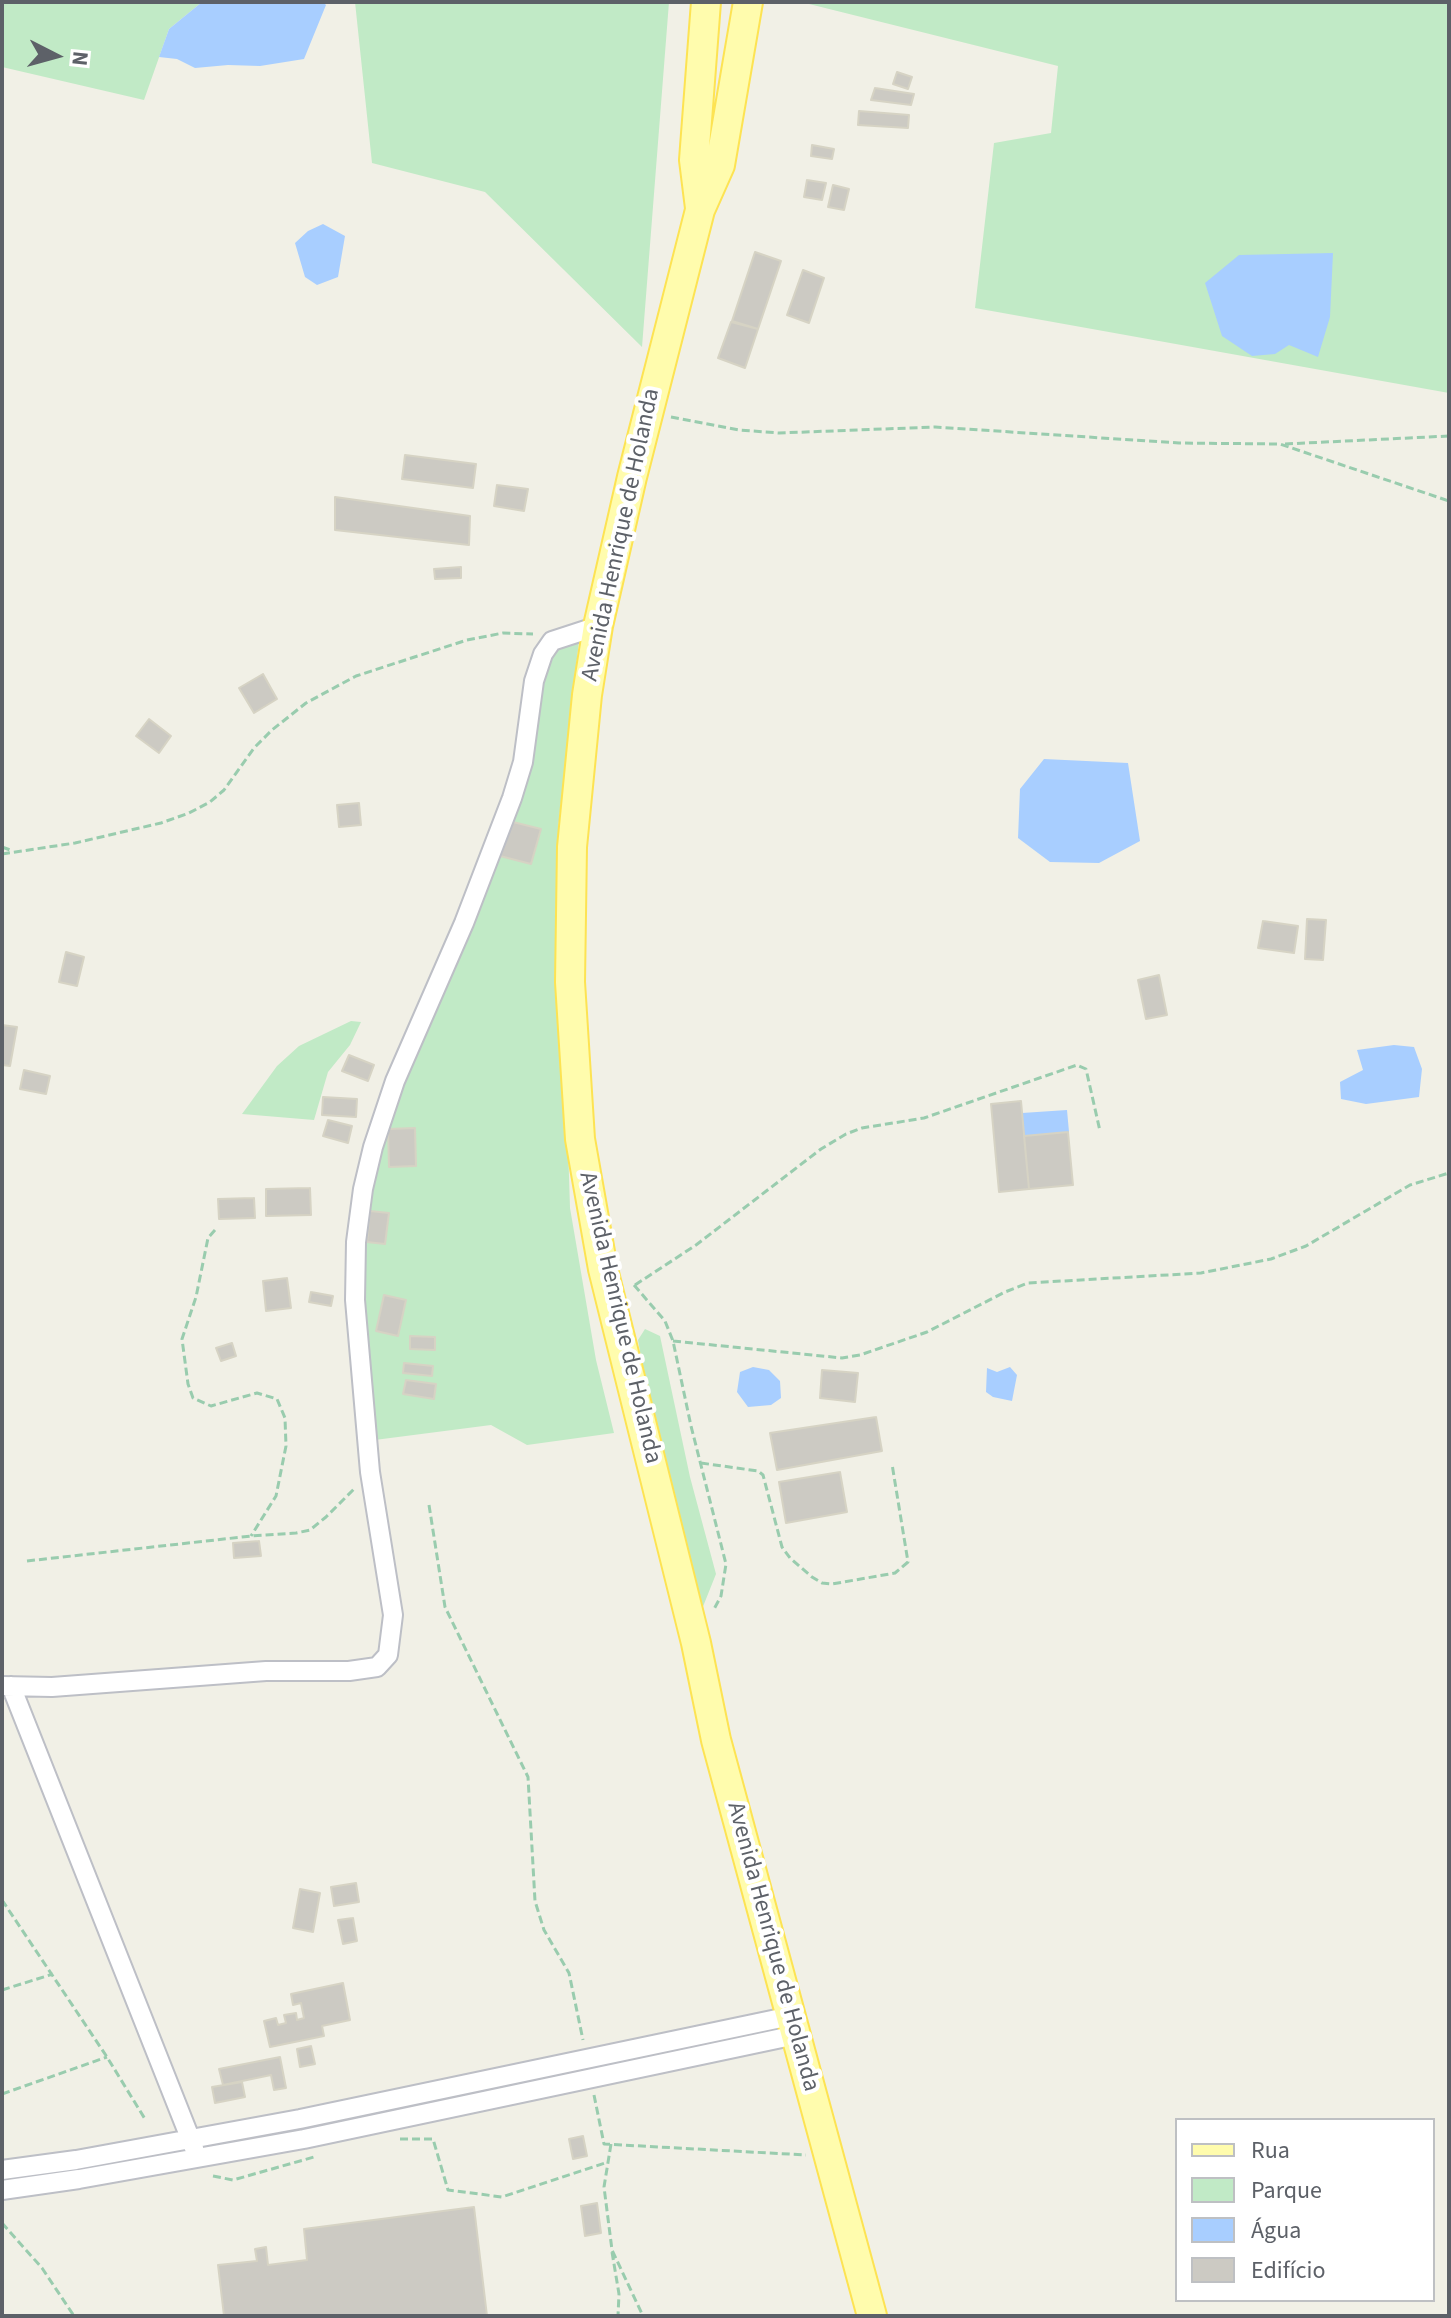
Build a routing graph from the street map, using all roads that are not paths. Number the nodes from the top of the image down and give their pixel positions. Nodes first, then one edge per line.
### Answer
1 (706, 2) edge
2 (748, 2) edge
3 (700, 210) junction
4 (598, 626) junction
5 (6, 1686) edge
6 (794, 2026) junction
7 (192, 2139) junction
8 (197, 2158) junction
9 (2, 2170) edge
10 (2, 2190) edge
11 (872, 2316) edge

1 - 3 main road
2 - 3 main road
3 - 4 main road, Avenida Henrique de Holanda
4 - 5 street
4 - 6 main road, Avenida Henrique de Holanda
5 - 7 street
6 - 7 street
6 - 8 street
6 - 11 main road, Avenida Henrique de Holanda
7 - 8 street
7 - 9 street
8 - 10 street

